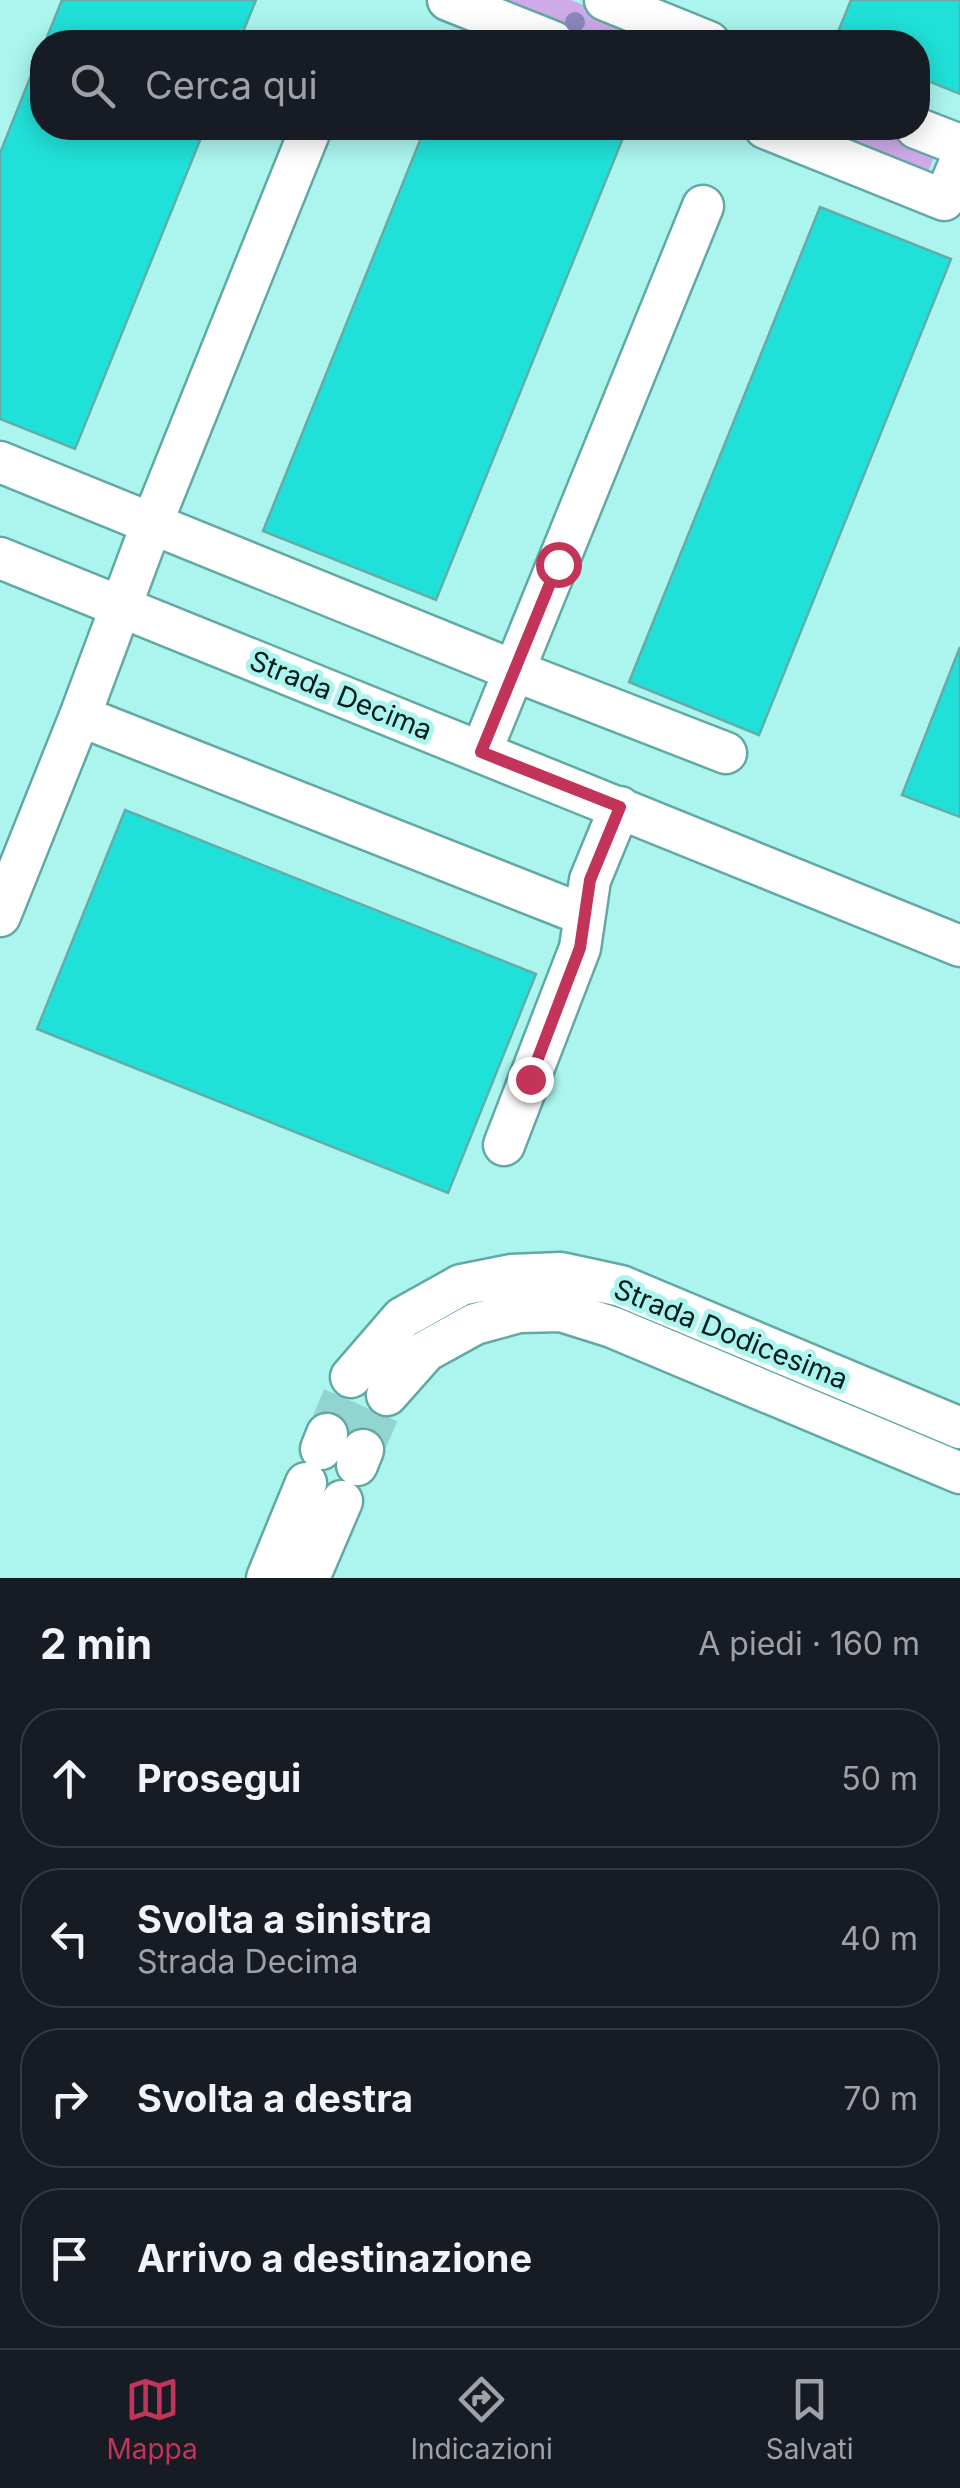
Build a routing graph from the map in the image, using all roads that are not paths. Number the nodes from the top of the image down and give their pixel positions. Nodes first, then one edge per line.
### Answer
1 (448, 0) edge
2 (605, 0) edge
3 (524, 30) edge
4 (655, 30) edge
5 (930, 133) edge
6 (306, 140) edge
7 (795, 140) edge
8 (960, 145) edge
9 (960, 162) edge
10 (703, 206) dead end
11 (0, 462) edge
12 (152, 523) junction
13 (0, 558) edge
14 (119, 606) junction
15 (515, 671) junction
16 (80, 716) junction
17 (481, 752) junction
18 (726, 753) dead end
19 (620, 807) junction
20 (584, 915) junction
21 (0, 916) edge
22 (960, 946) edge
23 (504, 1145) dead end
24 (351, 1377) tunnel mouth
25 (387, 1395) tunnel mouth
26 (960, 1428) edge
27 (960, 1473) edge
28 (267, 1578) edge
29 (310, 1578) edge

1 - 3 street
2 - 4 street
5 - 8 street
6 - 12 street
7 - 9 street
10 - 15 street
11 - 12 street
12 - 14 street
12 - 15 street
13 - 14 street, Strada Decima
14 - 16 street
14 - 17 street, Strada Decima
15 - 17 street
15 - 18 street
16 - 20 street
16 - 21 street
17 - 19 street, Strada Decima
19 - 20 street
19 - 22 street, Strada Decima
20 - 23 street
24 - 26 street, Strada Dodicesima
25 - 27 street, Strada Dodicesima
28 - 29 street

